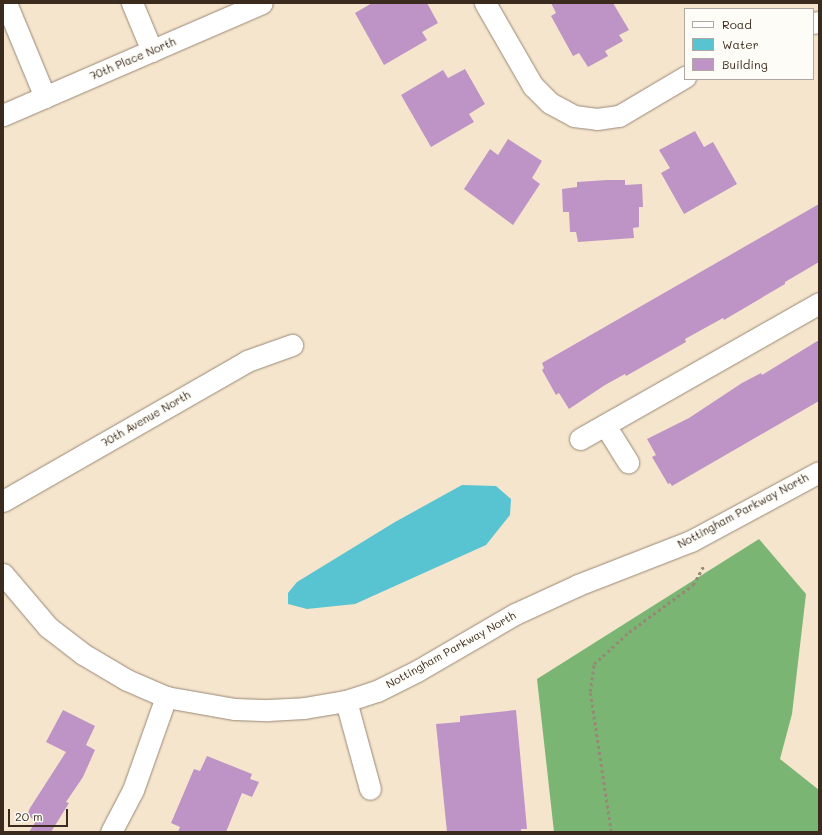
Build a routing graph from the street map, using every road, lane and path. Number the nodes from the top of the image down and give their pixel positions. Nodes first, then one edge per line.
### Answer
1 (6, 3) edge
2 (132, 3) edge
3 (261, 3) edge
4 (485, 3) edge
5 (152, 51) junction
6 (684, 78) edge
7 (45, 97) junction
8 (3, 115) edge
9 (819, 303) edge
10 (292, 345) dead end
11 (605, 425) junction
12 (580, 439) dead end
13 (628, 462) dead end
14 (819, 472) edge
15 (3, 501) edge
16 (703, 567) dead end
17 (3, 574) edge
18 (166, 697) junction
19 (346, 701) junction
20 (370, 789) dead end
21 (111, 832) edge
22 (611, 832) edge

1 - 7 street
2 - 5 street
3 - 5 street, 70th Place North
4 - 6 street
5 - 7 street, 70th Place North
7 - 8 street, 70th Place North
9 - 11 street
10 - 15 street, 70th Avenue North
11 - 12 street
11 - 13 street
14 - 19 street, Nottingham Parkway North
16 - 22 path
17 - 18 street, Nottingham Parkway North
18 - 19 street, Nottingham Parkway North
18 - 21 street
19 - 20 street

